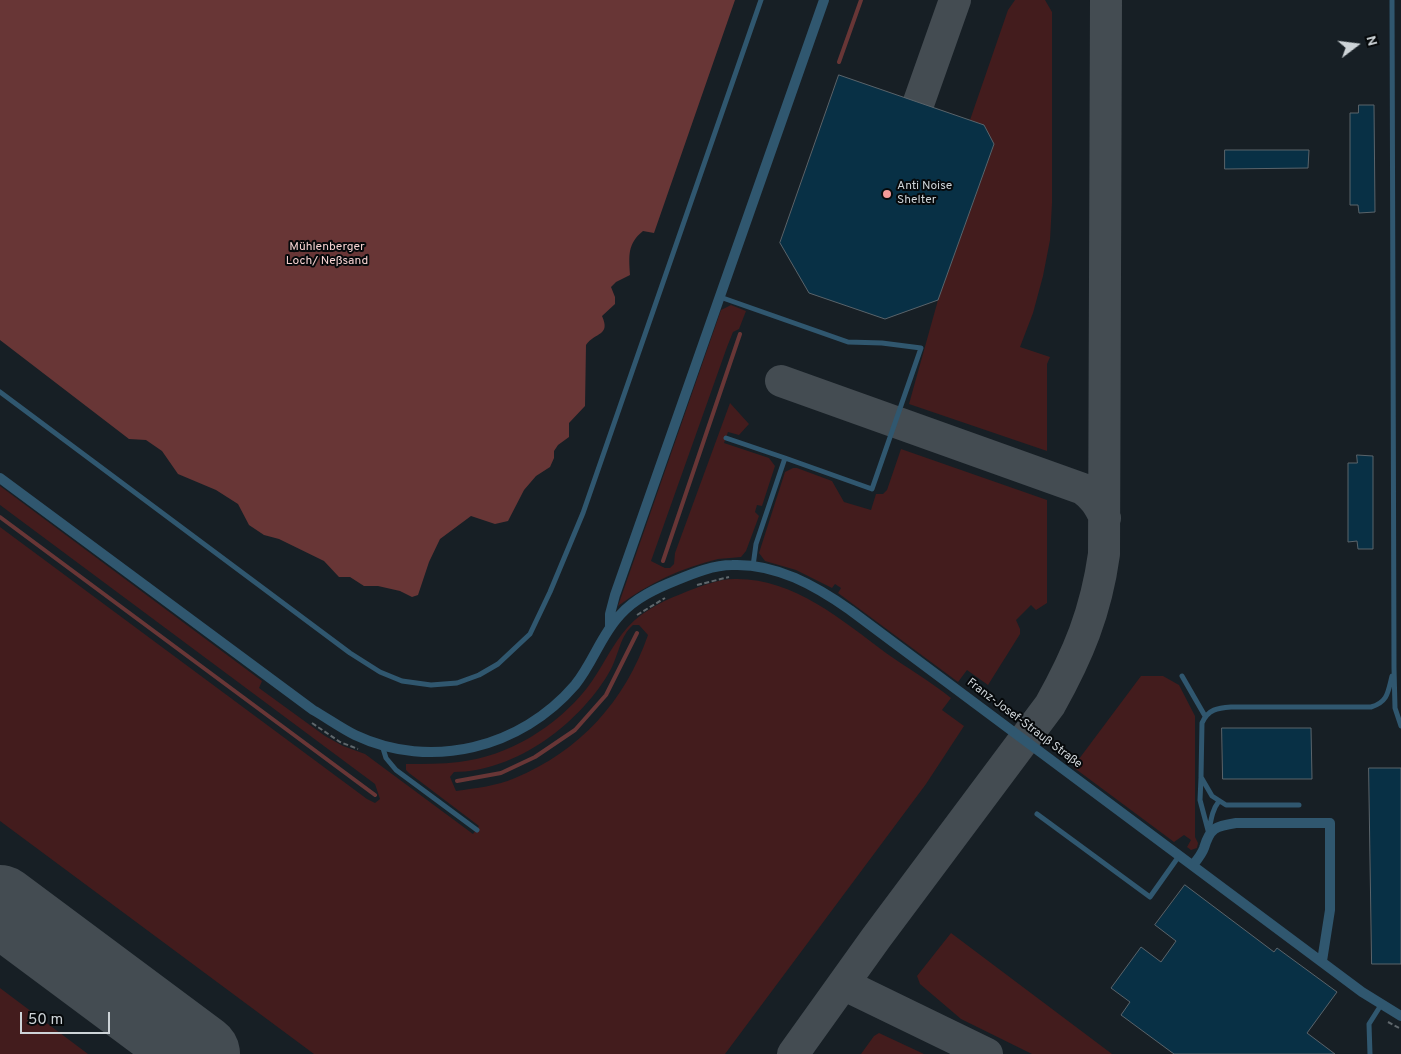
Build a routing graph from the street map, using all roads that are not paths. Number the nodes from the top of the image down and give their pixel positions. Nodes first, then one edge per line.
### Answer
1 (761, 0) edge
2 (824, 0) edge
3 (1392, 0) edge
4 (720, 297) junction
5 (0, 392) edge
6 (726, 438) dead end
7 (785, 458) junction
8 (0, 478) edge
9 (753, 566) junction
10 (610, 627) junction
11 (1394, 668) junction
12 (1182, 676) dead end
13 (1205, 716) junction
14 (1401, 726) edge
15 (382, 744) junction
16 (1201, 777) junction
17 (1219, 801) junction
18 (1299, 805) dead end
19 (1037, 814) dead end
20 (477, 830) dead end
21 (1209, 834) junction
22 (1180, 855) junction
23 (1193, 865) junction
24 (1322, 961) junction
25 (1382, 1005) junction
26 (1401, 1016) edge
27 (1370, 1054) edge

1 - 5 lane
2 - 4 street
3 - 11 lane
4 - 7 lane
4 - 10 street
6 - 7 lane
7 - 9 lane
8 - 15 street
9 - 10 street, Franz-Josef-Strauß Straße
9 - 22 street, Franz-Josef-Strauß Straße
10 - 15 street
11 - 13 lane
11 - 14 lane
12 - 13 lane
13 - 16 lane
15 - 20 lane
16 - 17 lane
16 - 21 lane
17 - 18 lane
17 - 21 lane
19 - 22 lane
21 - 23 street
21 - 24 street
22 - 23 street, Franz-Josef-Strauß Straße
23 - 24 street, Franz-Josef-Strauß Straße
24 - 25 street, Franz-Josef-Strauß Straße
25 - 26 street, Franz-Josef-Strauß Straße
25 - 27 lane

